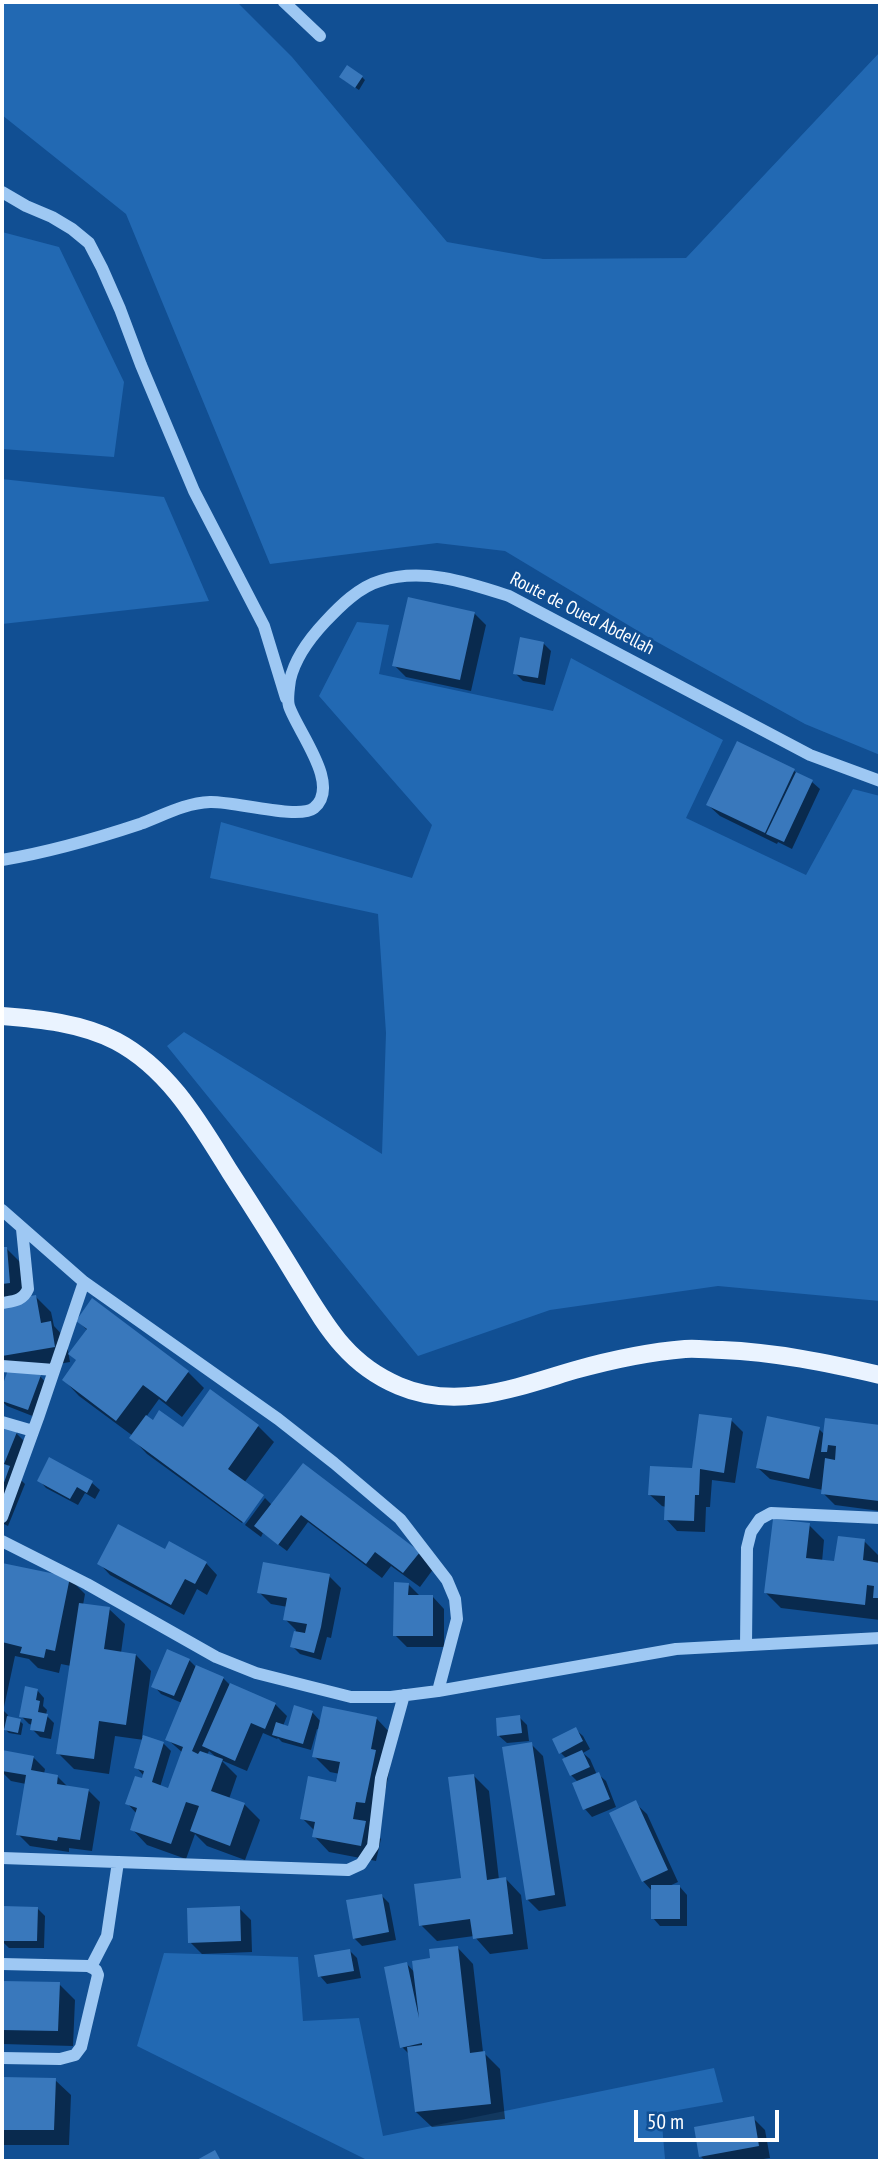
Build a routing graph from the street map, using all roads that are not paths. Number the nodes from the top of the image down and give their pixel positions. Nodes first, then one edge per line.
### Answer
1 (284, 2) edge
2 (320, 36) dead end
3 (2, 192) edge
4 (288, 705) junction
5 (880, 781) edge
6 (2, 860) edge
7 (2, 1016) edge
8 (2, 1210) edge
9 (23, 1229) junction
10 (84, 1282) junction
11 (2, 1303) edge
12 (2, 1366) edge
13 (54, 1370) junction
14 (880, 1374) edge
15 (2, 1422) edge
16 (33, 1431) junction
17 (2, 1517) edge
18 (880, 1518) edge
19 (2, 1541) edge
20 (880, 1638) edge
21 (746, 1644) junction
22 (438, 1691) junction
23 (404, 1695) junction
24 (2, 1857) edge
25 (118, 1862) junction
26 (2, 1964) edge
27 (91, 1967) junction
28 (2, 2058) edge

1 - 2 street
3 - 4 street
4 - 5 street, Route de Oued Abdellah
4 - 6 street
7 - 14 main road
8 - 9 street
9 - 10 street
9 - 11 street
10 - 13 street
10 - 22 street
12 - 13 street
13 - 16 street
15 - 16 street
16 - 17 street
18 - 21 street
19 - 23 street
20 - 21 street
21 - 22 street
22 - 23 street
23 - 25 street
24 - 25 street
25 - 27 street
26 - 27 street
27 - 28 street

